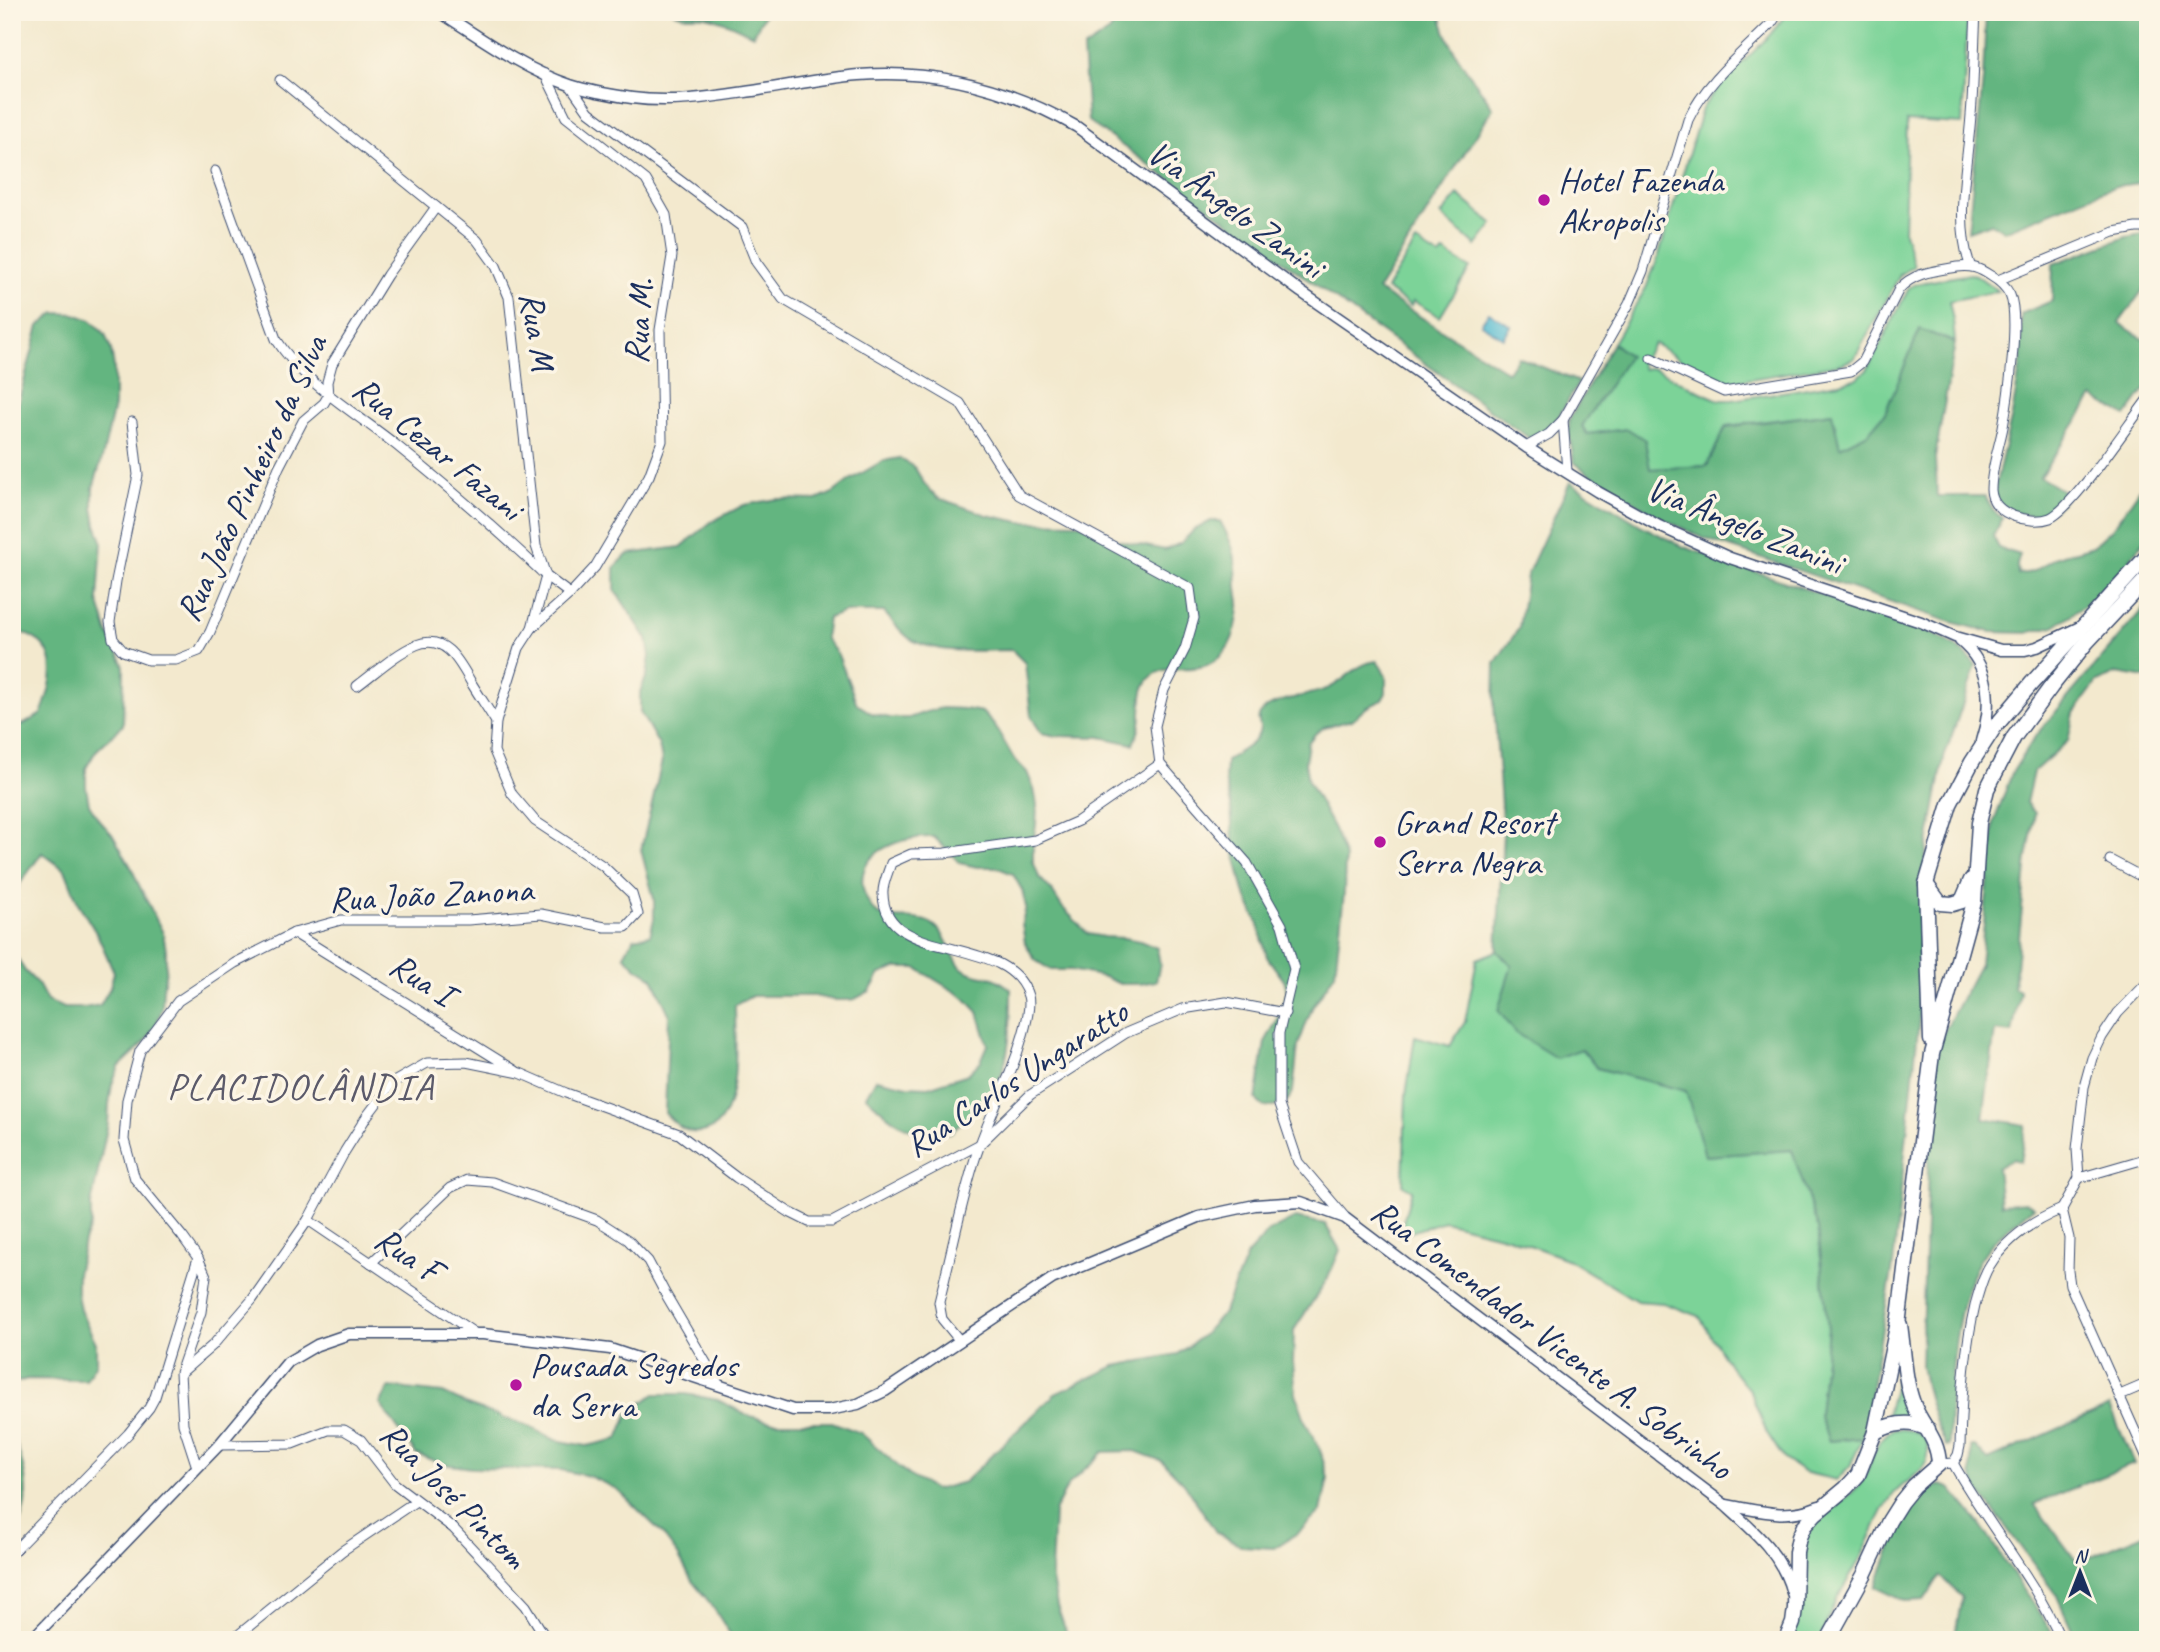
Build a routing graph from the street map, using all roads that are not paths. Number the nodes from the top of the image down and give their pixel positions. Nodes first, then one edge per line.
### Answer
1 (440, 12) edge
2 (1779, 12) edge
3 (1976, 12) edge
4 (545, 74) junction
5 (280, 80) dead end
6 (570, 85) junction
7 (215, 171) dead end
8 (436, 207) junction
9 (2148, 228) edge
10 (1970, 265) junction
11 (1998, 280) junction
12 (1651, 358) dead end
13 (328, 396) junction
14 (2148, 399) edge
15 (1563, 420) junction
16 (132, 422) dead end
17 (1526, 447) junction
18 (1567, 471) junction
19 (2148, 555) edge
20 (546, 576) junction
21 (2148, 577) edge
22 (570, 594) junction
23 (2085, 625) junction
24 (532, 628) junction
25 (1955, 637) junction
26 (357, 686) dead end
27 (496, 722) junction
28 (1972, 762) junction
29 (1160, 764) junction
30 (2110, 860) dead end
31 (1974, 872) junction
32 (2148, 880) edge
33 (1926, 884) junction
34 (294, 933) junction
35 (2148, 982) edge
36 (1285, 1013) junction
37 (1932, 1054) junction
38 (520, 1073) junction
39 (980, 1144) junction
40 (2148, 1158) edge
41 (2079, 1178) junction
42 (2062, 1209) junction
43 (1345, 1218) junction
44 (308, 1220) junction
45 (198, 1258) junction
46 (371, 1263) junction
47 (1899, 1317) junction
48 (475, 1334) junction
49 (960, 1341) junction
50 (180, 1373) junction
51 (2148, 1383) edge
52 (719, 1385) junction
53 (2120, 1395) junction
54 (1928, 1429) junction
55 (1875, 1432) junction
56 (219, 1445) junction
57 (2148, 1460) edge
58 (1946, 1463) junction
59 (197, 1467) junction
60 (416, 1501) junction
61 (1828, 1502) junction
62 (1725, 1505) junction
63 (12, 1553) edge
64 (1795, 1604) junction
65 (237, 1636) dead end
66 (31, 1640) edge
67 (547, 1640) edge
68 (1786, 1640) edge
69 (1828, 1640) edge
70 (2061, 1640) edge

1 - 4 street, Via Ângelo Zanini
2 - 15 street
3 - 10 street
4 - 6 street, Via Ângelo Zanini
4 - 22 street, Rua M.
5 - 8 street, Rua M
6 - 17 street, Via Ângelo Zanini
6 - 29 street
7 - 13 street, Rua Cezar Fazani
8 - 13 street, Rua João Pinheiro da Silva
8 - 20 street, Rua M
9 - 11 street
10 - 11 street
10 - 12 street
11 - 14 street
13 - 16 street, Rua João Pinheiro da Silva
13 - 20 street, Rua Cezar Fazani
15 - 17 street
15 - 18 street
17 - 18 street, Via Ângelo Zanini
18 - 25 street, Via Ângelo Zanini
19 - 23 main road
20 - 22 street
20 - 24 street
21 - 31 main road
22 - 24 street, Rua João Zanona
23 - 25 street, Via Ângelo Zanini
23 - 28 main road
24 - 27 street, Rua João Zanona
25 - 28 street, Via Ângelo Zanini
26 - 27 street
27 - 34 street, Rua João Zanona
28 - 33 main road
29 - 36 street
29 - 39 street
30 - 32 street
31 - 33 main road
31 - 37 main road
33 - 37 main road
34 - 38 street, Rua I
34 - 45 street, Rua João Zanona
35 - 41 street
36 - 39 street, Rua Carlos Ungaratto
36 - 43 street
37 - 47 main road
38 - 39 street, Rua Carlos Ungaratto
38 - 44 street, Rua Carlos Ungaratto
39 - 49 street
40 - 41 street
41 - 42 street
42 - 53 street
42 - 58 street
43 - 49 street, Rua Comendador Vicente A. Sobrinho
43 - 62 street, Rua Comendador Vicente A. Sobrinho
44 - 46 street, Rua F
44 - 50 street, Rua Carlos Ungaratto
45 - 50 street, Rua João Zanona
45 - 63 street
46 - 48 street, Rua F
46 - 52 street
47 - 54 main road
47 - 55 main road
48 - 52 street, Rua Comendador Vicente A. Sobrinho
48 - 56 street, Rua Comendador Vicente A. Sobrinho
49 - 52 street, Rua Comendador Vicente A. Sobrinho
50 - 59 street, Rua João Zanona
51 - 53 street
53 - 57 street
54 - 55 main road
54 - 58 main road
55 - 61 main road
56 - 59 street, Rua Comendador Vicente A. Sobrinho
56 - 60 street, Rua José Pintom
58 - 69 main road
58 - 70 street
59 - 66 street, Rua Comendador Vicente A. Sobrinho
60 - 65 street
60 - 67 street, Rua José Pintom
61 - 62 street
61 - 64 main road
62 - 64 street, Rua Comendador Vicente A. Sobrinho
64 - 68 main road

